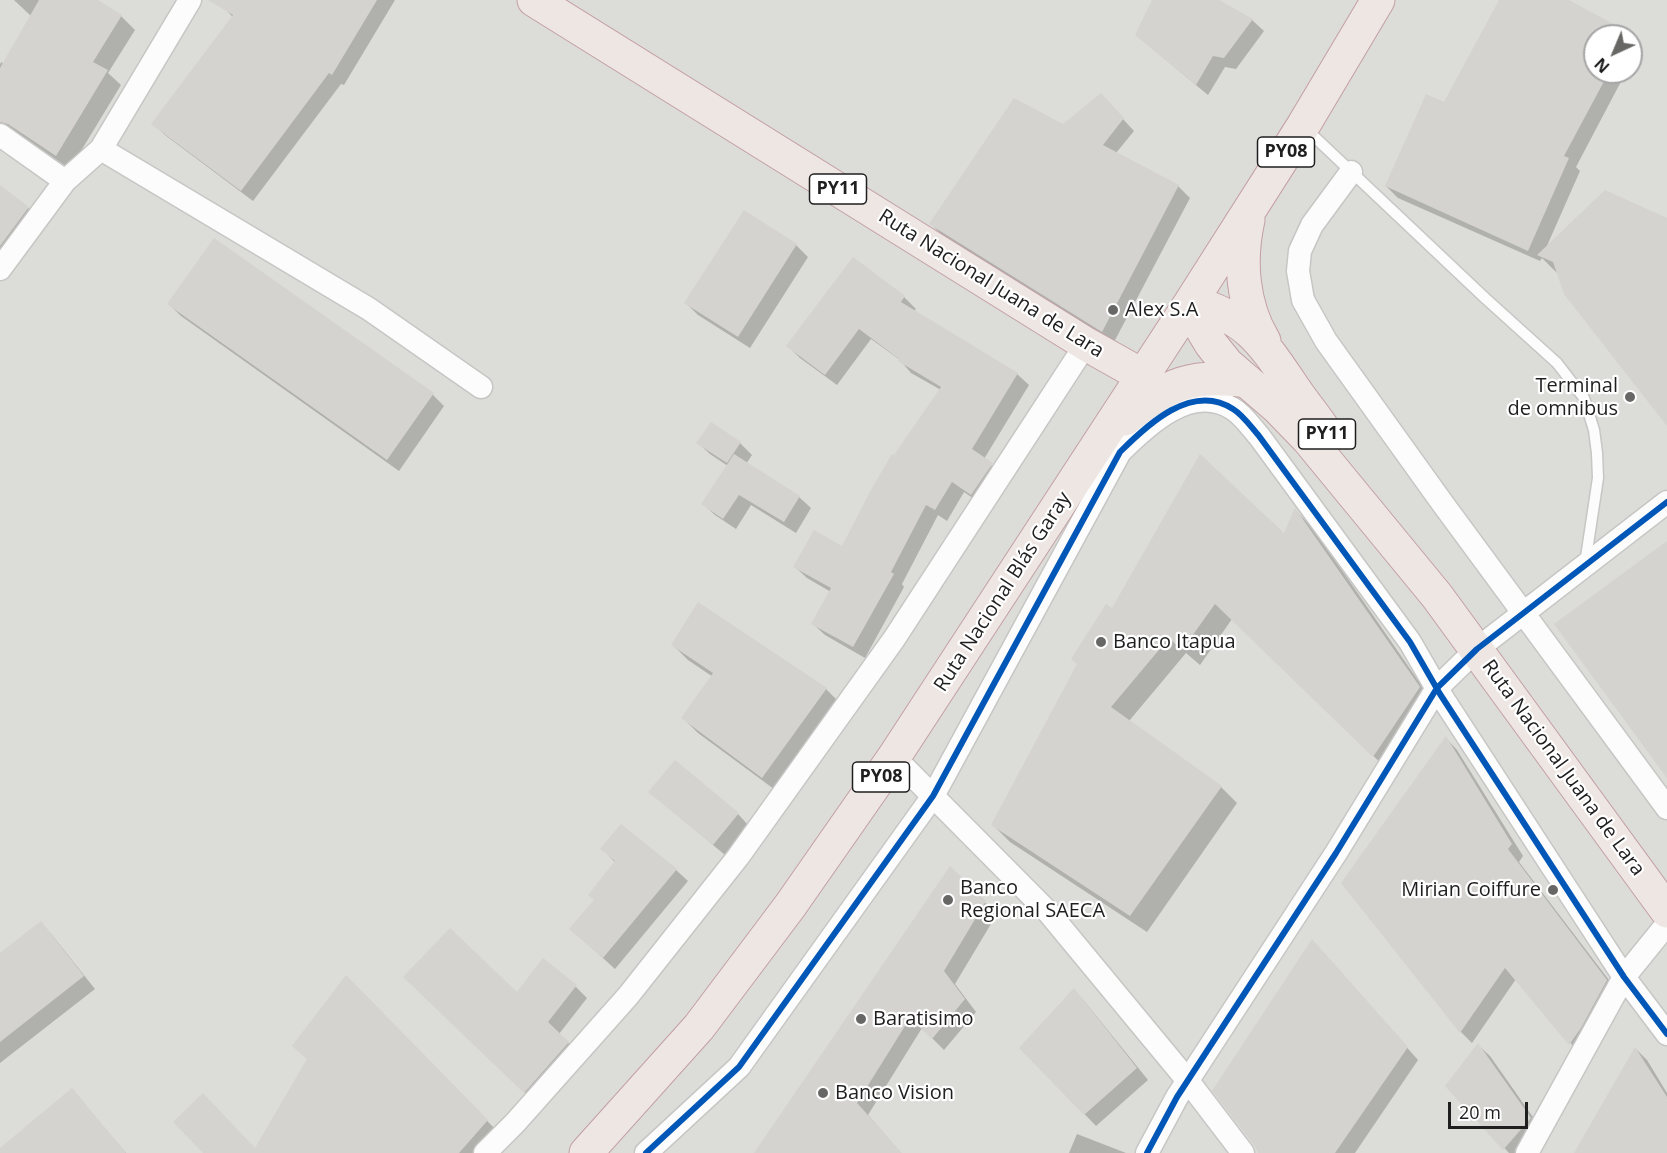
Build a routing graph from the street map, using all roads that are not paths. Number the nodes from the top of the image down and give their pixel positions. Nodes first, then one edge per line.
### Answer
1 (190, 0) edge
2 (534, 0) edge
3 (1378, 0) edge
4 (1303, 126) junction
5 (0, 135) edge
6 (102, 149) junction
7 (1352, 172) junction
8 (65, 181) junction
9 (1250, 210) junction
10 (0, 269) edge
11 (1191, 302) junction
12 (1086, 344) junction
13 (1274, 358) junction
14 (1143, 376) junction
15 (1248, 381) junction
16 (481, 387) dead end
17 (1105, 436) junction
18 (1667, 502) edge
19 (1585, 566) junction
20 (1437, 596) junction
21 (1524, 612) junction
22 (1477, 649) junction
23 (1437, 688) junction
24 (894, 757) junction
25 (933, 796) junction
26 (1667, 808) edge
27 (1667, 911) edge
28 (1667, 924) edge
29 (1624, 977) junction
30 (1667, 1034) edge
31 (1188, 1081) junction
32 (484, 1153) edge
33 (586, 1153) edge
34 (646, 1153) edge
35 (1147, 1153) edge
36 (1243, 1153) edge
37 (1527, 1153) edge

1 - 6 street
2 - 12 highway, Ruta Nacional Juana de Lara / PY11
3 - 4 highway, Ruta Nacional Blás Garay / PY08
4 - 7 lane
4 - 9 highway, Ruta Nacional Blás Garay / PY08
5 - 8 street
6 - 8 street
6 - 16 street
7 - 19 lane
7 - 21 street
8 - 10 street
9 - 11 highway, Ruta Nacional Blás Garay / PY08
9 - 13 highway
11 - 13 highway, Ruta Nacional Juana de Lara / PY11
11 - 14 highway, Ruta Nacional Blás Garay / PY08
11 - 15 highway, Ruta Nacional Juana de Lara / PY11
12 - 14 highway, Ruta Nacional Juana de Lara / PY11
12 - 32 street
13 - 20 highway, Ruta Nacional Juana de Lara / PY11
14 - 17 highway, Ruta Nacional Blás Garay / PY08
15 - 17 highway
15 - 20 highway, Ruta Nacional Juana de Lara / PY11
17 - 24 highway, Ruta Nacional Blás Garay / PY08
18 - 19 street
19 - 21 street
20 - 22 highway, Ruta Nacional Juana de Lara / PY11
21 - 22 street
21 - 26 street
22 - 23 street
22 - 27 highway, Ruta Nacional Juana de Lara / PY11
23 - 25 street
23 - 29 street
23 - 31 street
24 - 25 street
24 - 33 highway, Ruta Nacional Blás Garay / PY08
25 - 31 street
25 - 34 street
28 - 29 street
29 - 30 street
29 - 37 street
31 - 35 street
31 - 36 street

